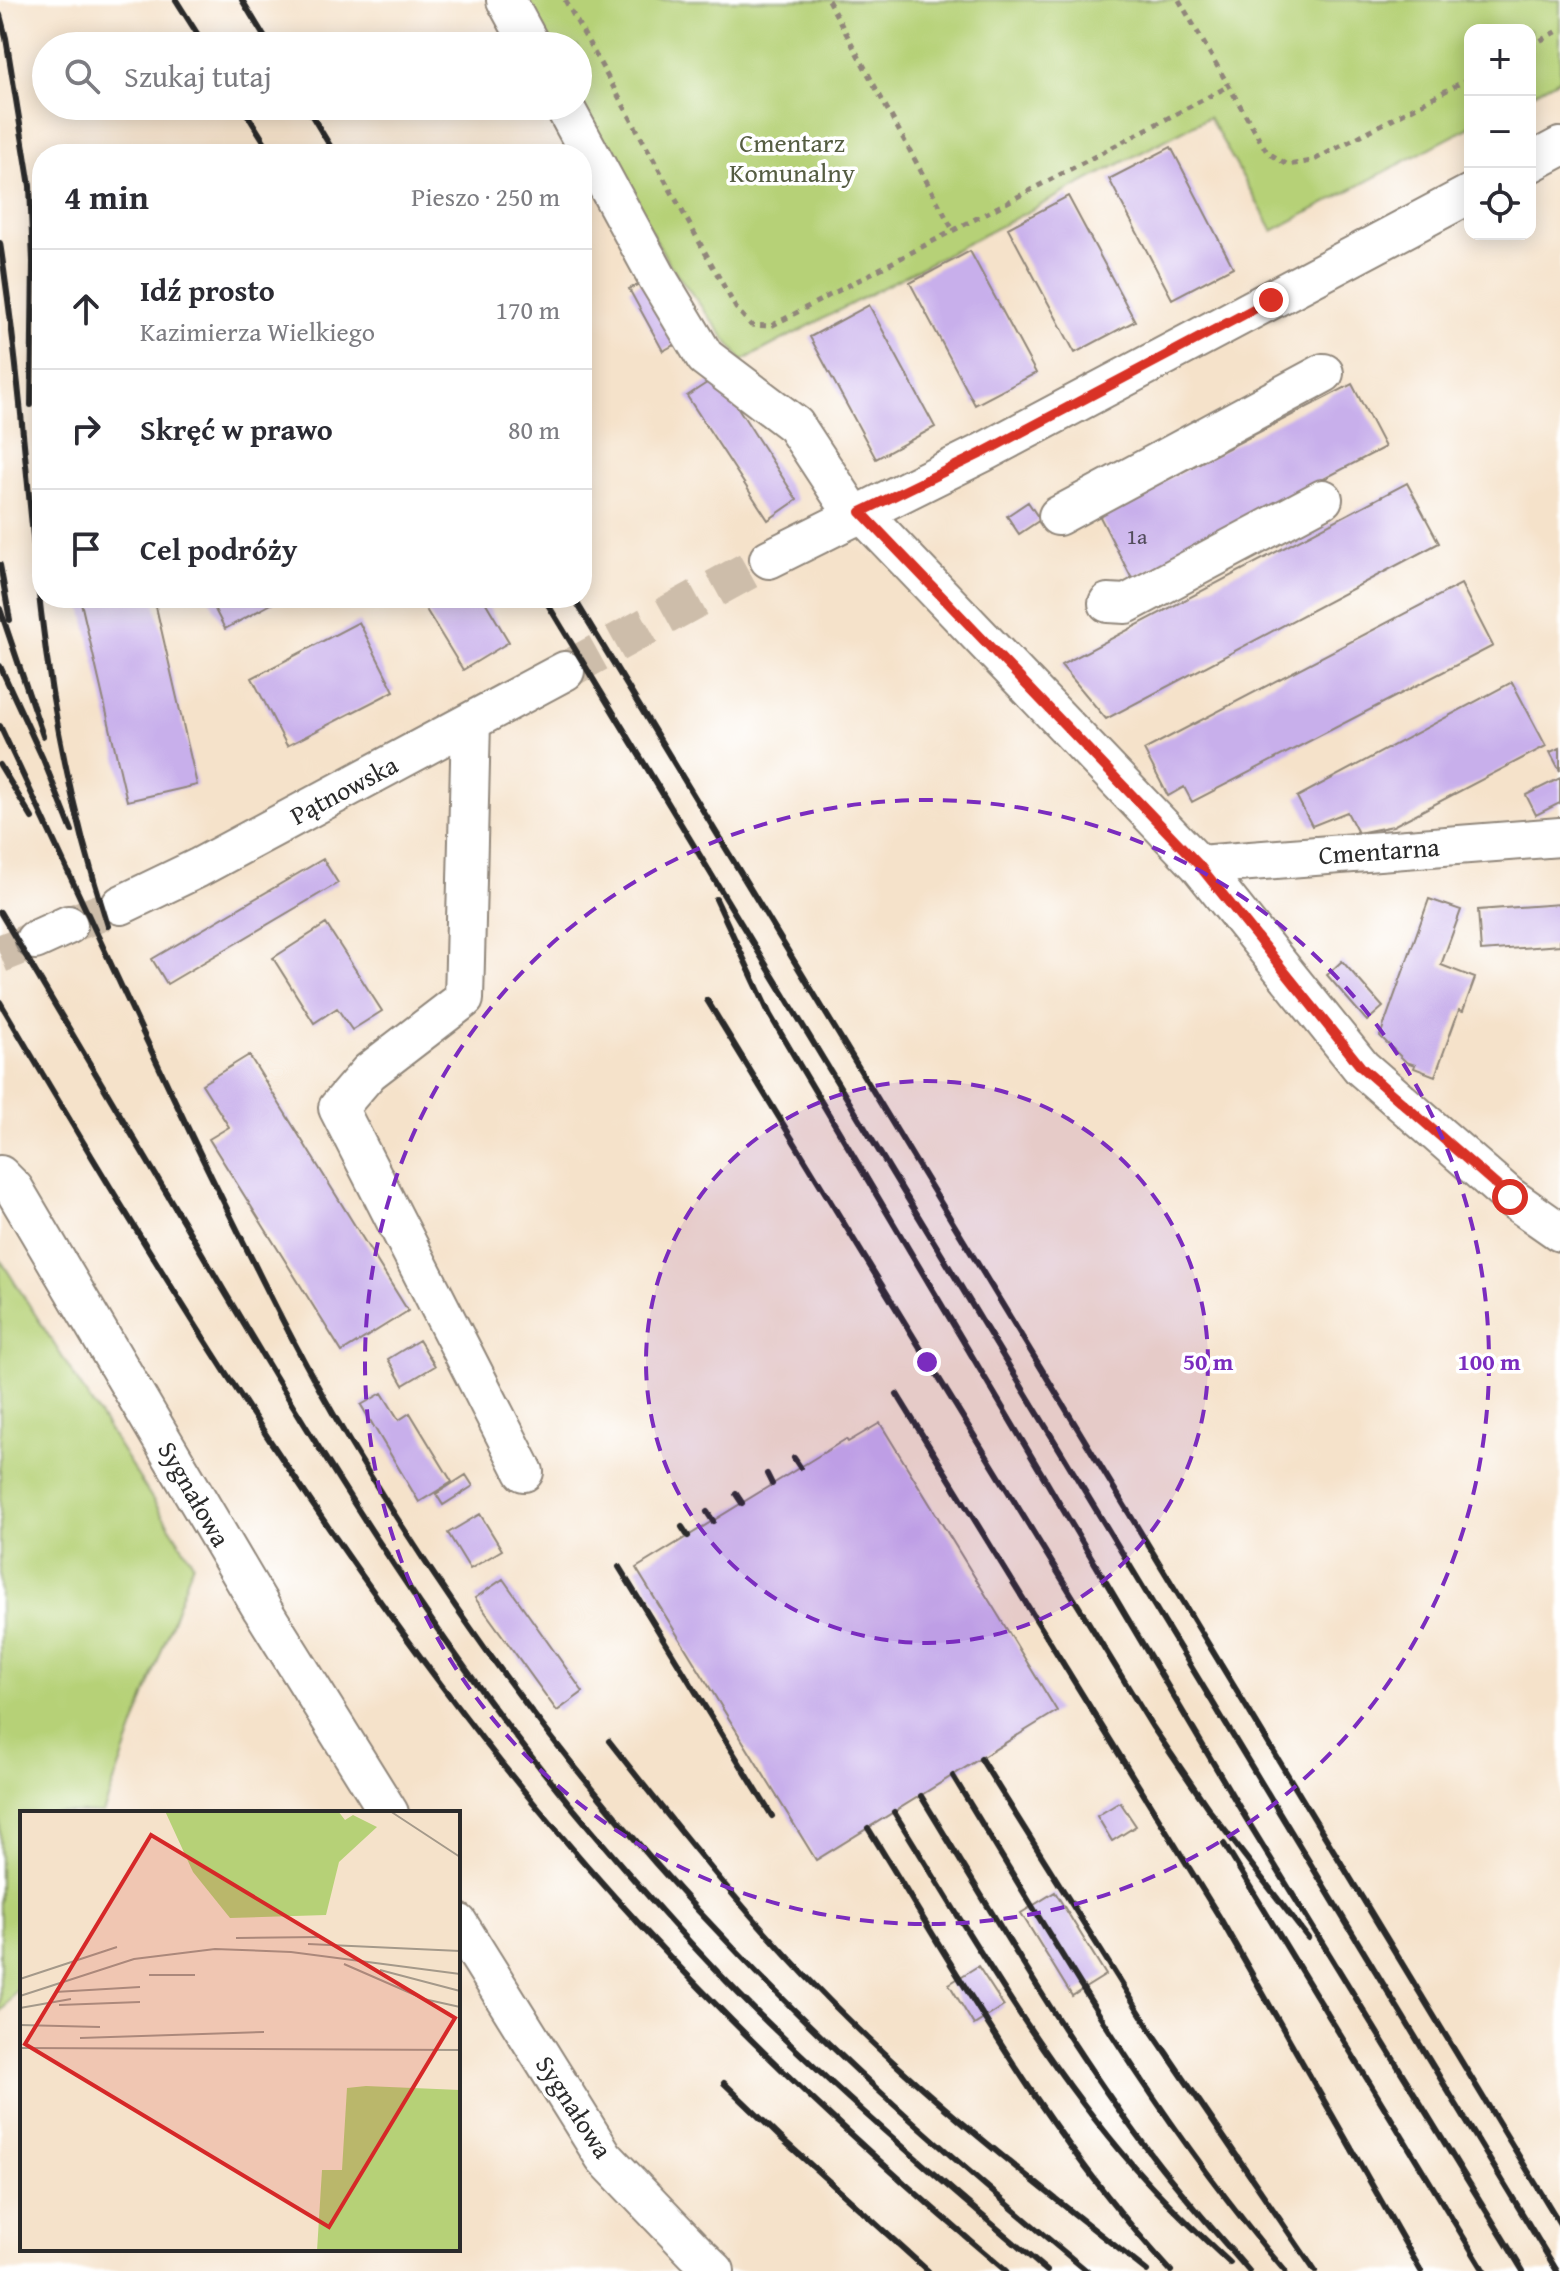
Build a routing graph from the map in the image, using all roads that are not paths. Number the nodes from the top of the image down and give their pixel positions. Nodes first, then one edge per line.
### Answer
1 (506, 0) edge
2 (523, 32) edge
3 (572, 120) edge
4 (585, 144) edge
5 (1560, 147) edge
6 (592, 158) edge
7 (1536, 160) edge
8 (1464, 197) edge
9 (1324, 373) dead end
10 (1323, 499) dead end
11 (858, 514) junction
12 (1058, 516) dead end
13 (769, 559) tunnel mouth
14 (1108, 603) dead end
15 (565, 671) tunnel mouth
16 (471, 722) junction
17 (1560, 837) edge
18 (1199, 865) junction
19 (121, 905) tunnel mouth
20 (0, 1175) edge
21 (1560, 1232) edge
22 (524, 1472) dead end
23 (388, 1811) edge
24 (460, 1926) edge
25 (715, 2271) edge

1 - 2 street
3 - 4 street
5 - 7 street
6 - 11 street
8 - 11 street
9 - 12 street
10 - 14 street
11 - 13 street
11 - 18 street
15 - 16 street, Pątnowska
16 - 19 street, Pątnowska
16 - 22 street
17 - 18 street, Cmentarna
18 - 21 street
20 - 23 street, Sygnałowa
24 - 25 street, Sygnałowa

